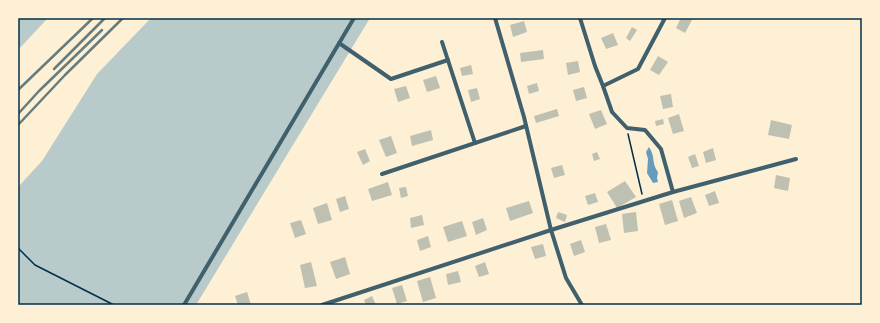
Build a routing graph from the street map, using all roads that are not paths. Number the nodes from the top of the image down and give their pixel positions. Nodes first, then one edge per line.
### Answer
1 (354, 18) edge
2 (495, 18) edge
3 (580, 18) edge
4 (665, 18) edge
5 (442, 42) dead end
6 (339, 43) junction
7 (448, 60) junction
8 (604, 86) junction
9 (526, 126) junction
10 (474, 143) junction
11 (796, 159) dead end
12 (382, 174) dead end
13 (673, 192) junction
14 (551, 230) junction
15 (184, 305) edge
16 (322, 305) edge
17 (582, 305) edge

1 - 6 street
2 - 9 street
3 - 8 street
4 - 8 street
5 - 7 street
6 - 7 street
6 - 15 street
7 - 10 street
8 - 13 street
9 - 10 street
9 - 14 street
10 - 12 street
11 - 13 street
13 - 14 street
14 - 16 street
14 - 17 street

